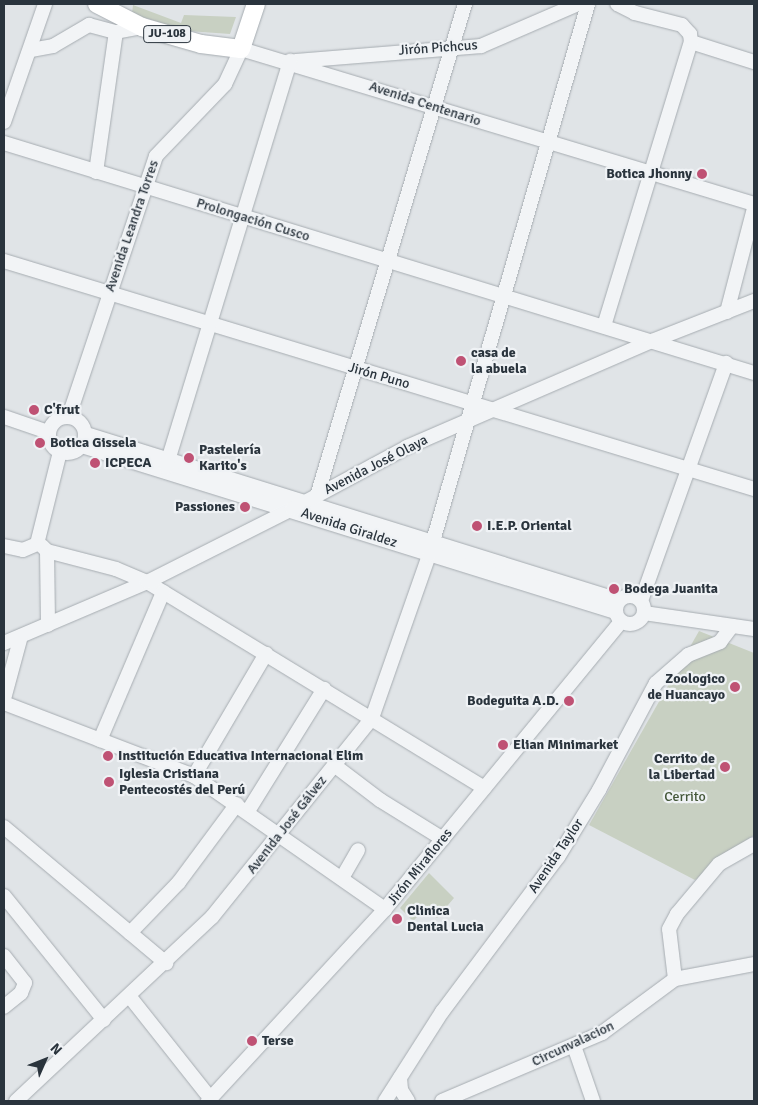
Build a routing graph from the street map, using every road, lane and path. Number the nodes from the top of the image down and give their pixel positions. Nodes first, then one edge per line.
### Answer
1 (44, 4) edge
2 (97, 4) edge
3 (256, 4) edge
4 (465, 4) edge
5 (578, 4) edge
6 (588, 4) edge
7 (617, 4) edge
8 (142, 27) junction
9 (116, 32) junction
10 (691, 42) junction
11 (452, 47) junction
12 (241, 49) junction
13 (31, 50) junction
14 (290, 61) junction
15 (754, 62) edge
16 (436, 108) junction
17 (4, 122) edge
18 (547, 142) junction
19 (4, 143) edge
20 (96, 172) junction
21 (651, 173) junction
22 (144, 187) junction
23 (754, 206) edge
24 (243, 216) junction
25 (4, 261) edge
26 (389, 262) junction
27 (109, 294) junction
28 (502, 295) junction
29 (754, 301) edge
30 (727, 312) junction
31 (210, 326) junction
32 (604, 326) junction
33 (652, 341) junction
34 (726, 363) junction
35 (355, 369) junction
36 (754, 373) edge
37 (471, 403) junction
38 (493, 410) junction
39 (69, 416) junction
40 (4, 417) edge
41 (466, 421) junction
42 (45, 430) junction
43 (84, 440) junction
44 (60, 452) junction
45 (166, 465) junction
46 (689, 467) junction
47 (754, 489) edge
48 (317, 496) junction
49 (298, 506) junction
50 (4, 546) edge
51 (42, 548) junction
52 (430, 549) junction
53 (147, 582) junction
54 (163, 592) junction
55 (642, 607) junction
56 (618, 611) junction
57 (48, 625) junction
58 (732, 626) junction
59 (754, 628) edge
60 (21, 636) junction
61 (4, 643) edge
62 (266, 654) junction
63 (324, 689) junction
64 (4, 699) edge
65 (4, 703) edge
66 (372, 718) junction
67 (100, 740) junction
68 (334, 765) junction
69 (194, 776) junction
70 (484, 788) junction
71 (243, 808) junction
72 (4, 827) edge
73 (280, 836) junction
74 (443, 839) junction
75 (754, 844) edge
76 (358, 850) dead end
77 (342, 878) junction
78 (4, 896) edge
79 (385, 909) junction
80 (130, 933) junction
81 (4, 956) edge
82 (166, 963) junction
83 (754, 964) edge
84 (675, 979) junction
85 (130, 997) junction
86 (4, 1007) edge
87 (104, 1020) junction
88 (574, 1046) junction
89 (400, 1078) junction
90 (207, 1097) edge
91 (16, 1101) edge
92 (385, 1101) edge
93 (408, 1101) edge
94 (442, 1101) edge
95 (593, 1101) edge

1 - 13 street
2 - 8 main road, Avenida Centenario / JU-108
3 - 12 main road, Avenida Leandra Torres
4 - 11 street
5 - 11 street, Jirón Pichcus
6 - 18 street, Avenida José Gálvez
7 - 10 street
8 - 9 street
8 - 12 main road, Avenida Centenario / JU-108
9 - 13 street
9 - 20 street
10 - 15 street
10 - 21 street
11 - 14 street, Jirón Pichcus
11 - 16 street
12 - 14 street, Avenida Centenario
12 - 22 street, Avenida Leandra Torres
13 - 17 street
14 - 16 street, Avenida Centenario
14 - 24 street
16 - 18 street, Avenida Centenario
16 - 26 street
18 - 21 street, Avenida Centenario
18 - 28 street, Avenida José Gálvez
19 - 20 street, Prolongación Cusco
20 - 22 street, Prolongación Cusco
21 - 23 street, Avenida Centenario
21 - 32 street
22 - 24 street, Prolongación Cusco
22 - 27 street, Avenida Leandra Torres
23 - 30 street
24 - 26 street, Prolongación Cusco
24 - 31 street
25 - 27 street, Jirón Puno
26 - 28 street, Prolongación Cusco
26 - 35 street
27 - 31 street, Jirón Puno
27 - 39 street, Avenida Leandra Torres
28 - 32 street, Prolongación Cusco
28 - 37 street, Avenida José Gálvez
29 - 30 street, Avenida José Olaya
30 - 33 street, Avenida José Olaya
31 - 35 street, Jirón Puno
31 - 45 street
32 - 33 street, Prolongación Cusco
33 - 34 street, Prolongación Cusco
33 - 38 street, Avenida José Olaya
34 - 36 street, Prolongación Cusco
34 - 46 street
35 - 37 street, Jirón Puno
35 - 48 street
37 - 38 street, Jirón Puno
37 - 41 street, Avenida José Gálvez
38 - 41 street, Avenida José Olaya
38 - 46 street, Jirón Puno
39 - 42 street
39 - 43 street
40 - 42 street
41 - 48 street, Avenida José Olaya
41 - 52 street, Avenida José Gálvez
42 - 44 street
43 - 44 street
43 - 45 street, Avenida Giraldez
44 - 51 street
45 - 49 street, Avenida Giraldez
46 - 47 street, Jirón Puno
46 - 55 street
48 - 49 street, Avenida José Olaya
49 - 52 street, Avenida Giraldez
49 - 53 street, Avenida José Olaya
50 - 51 street
51 - 53 street
51 - 57 street
52 - 56 street, Avenida Giraldez
52 - 66 street, Avenida José Gálvez
53 - 54 street
53 - 57 street, Avenida José Olaya
54 - 62 street
54 - 67 street
55 - 56 street, Avenida Giraldez
55 - 56 street
55 - 58 street, Avenida Giraldez
56 - 70 street, Jirón Miraflores
57 - 60 street, Avenida José Olaya
58 - 59 street, Avenida Giraldez
58 - 89 street, Avenida Taylor
60 - 61 street, Avenida José Olaya
60 - 64 street
62 - 63 street
62 - 69 street
63 - 66 street
63 - 71 street
65 - 67 street
66 - 68 street, Avenida José Gálvez
66 - 70 street
67 - 69 street
68 - 73 street, Avenida José Gálvez
68 - 74 street
69 - 71 street
70 - 74 street, Jirón Miraflores
71 - 73 street
71 - 80 street
72 - 80 street
73 - 77 street
73 - 82 street, Avenida José Gálvez
74 - 79 street, Jirón Miraflores
75 - 84 street
76 - 77 street
77 - 79 street
78 - 87 street
79 - 90 street, Jirón Miraflores
80 - 82 street
81 - 86 street
82 - 85 street, Avenida José Gálvez
83 - 84 street, Circunvalacion
84 - 88 street, Circunvalacion
85 - 87 street, Avenida José Gálvez
85 - 90 street
87 - 91 street, Avenida José Gálvez
88 - 94 street, Circunvalacion
88 - 95 street
89 - 92 street, Avenida Taylor
89 - 93 street

